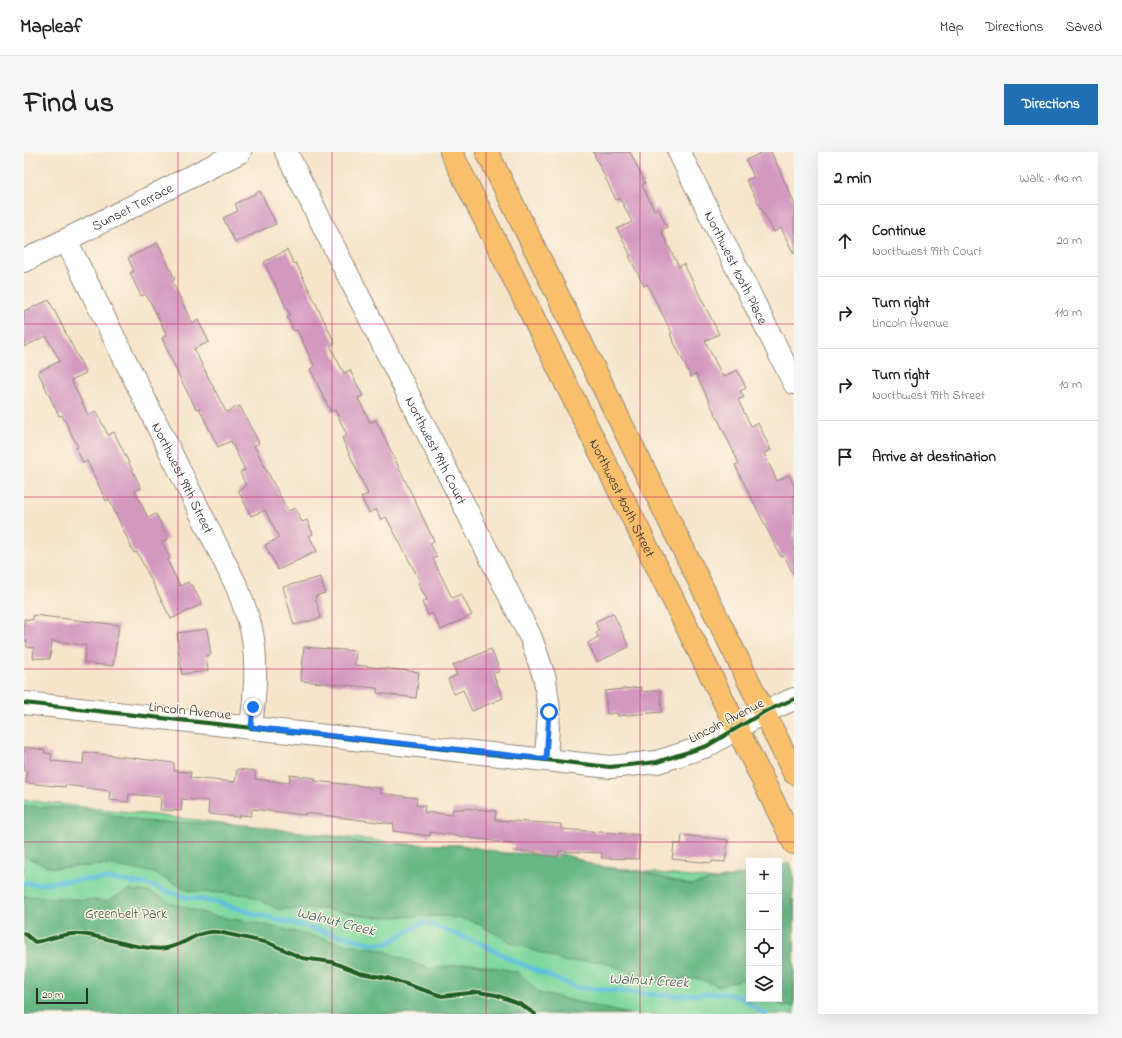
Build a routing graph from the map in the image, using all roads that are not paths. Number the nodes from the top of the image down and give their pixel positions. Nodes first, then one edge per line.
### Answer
1 (240, 152) edge
2 (286, 152) edge
3 (451, 152) edge
4 (487, 152) edge
5 (679, 152) edge
6 (66, 240) junction
7 (24, 261) edge
8 (794, 383) edge
9 (794, 698) edge
10 (24, 703) edge
11 (764, 712) junction
12 (251, 727) junction
13 (737, 728) junction
14 (546, 759) junction
15 (794, 773) edge
16 (794, 843) edge

1 - 6 street, Sunset Terrace
2 - 14 street, Northwest 99th Court
3 - 13 main road, Northwest 100th Street
4 - 11 main road
5 - 8 street, Northwest 100th Place
6 - 7 street, Sunset Terrace
6 - 12 street, Northwest 99th Street
9 - 11 street, Lincoln Avenue
10 - 12 street, Lincoln Avenue
11 - 13 street, Lincoln Avenue
11 - 15 main road
12 - 14 street, Lincoln Avenue
13 - 14 street, Lincoln Avenue
13 - 16 main road, Northwest 100th Street

